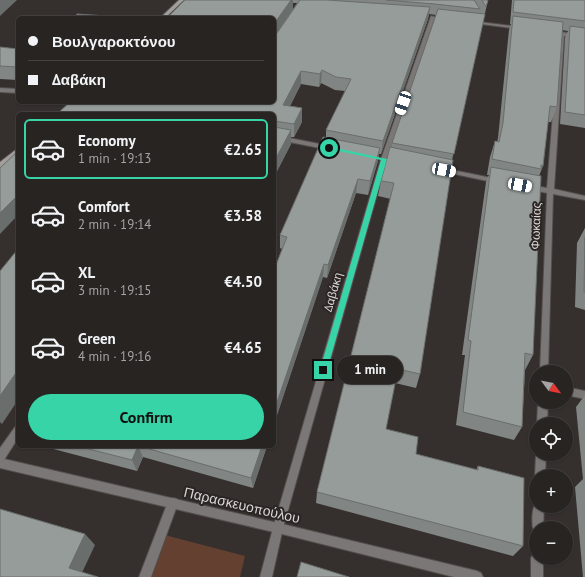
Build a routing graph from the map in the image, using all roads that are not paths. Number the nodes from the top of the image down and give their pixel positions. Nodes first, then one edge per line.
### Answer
1 (182, 0) edge
2 (164, 16) edge
3 (432, 17) dead end
4 (479, 18) edge
5 (469, 22) edge
6 (483, 23) junction
7 (526, 29) edge
8 (548, 32) edge
9 (562, 34) junction
10 (585, 37) edge
11 (0, 90) edge
12 (16, 91) edge
13 (276, 137) edge
14 (340, 150) edge
15 (16, 152) edge
16 (0, 166) edge
17 (437, 169) edge
18 (505, 182) edge
19 (520, 185) edge
20 (550, 191) junction
21 (585, 198) edge
22 (544, 365) edge
23 (573, 392) edge
24 (585, 395) edge
25 (16, 433) edge
26 (0, 457) edge
27 (0, 463) edge
28 (173, 503) junction
29 (278, 528) junction
30 (537, 565) edge
31 (146, 577) edge
32 (266, 577) edge
33 (477, 577) edge
34 (537, 577) edge

1 - 2 main road
3 - 29 street, Δαβάκη
4 - 6 street
5 - 6 street
6 - 7 street
8 - 9 street
9 - 10 street
9 - 20 street, Φωκαίας
11 - 12 street
13 - 14 street
15 - 16 main road
17 - 18 street
19 - 20 street
20 - 21 street
20 - 22 street, Φωκαίας
23 - 24 street
25 - 26 street
27 - 28 street, Παρασκευοπούλου
28 - 29 street, Παρασκευοπούλου
28 - 31 street
29 - 32 street, Δαβάκη
29 - 33 street, Παρασκευοπούλου
30 - 34 street

